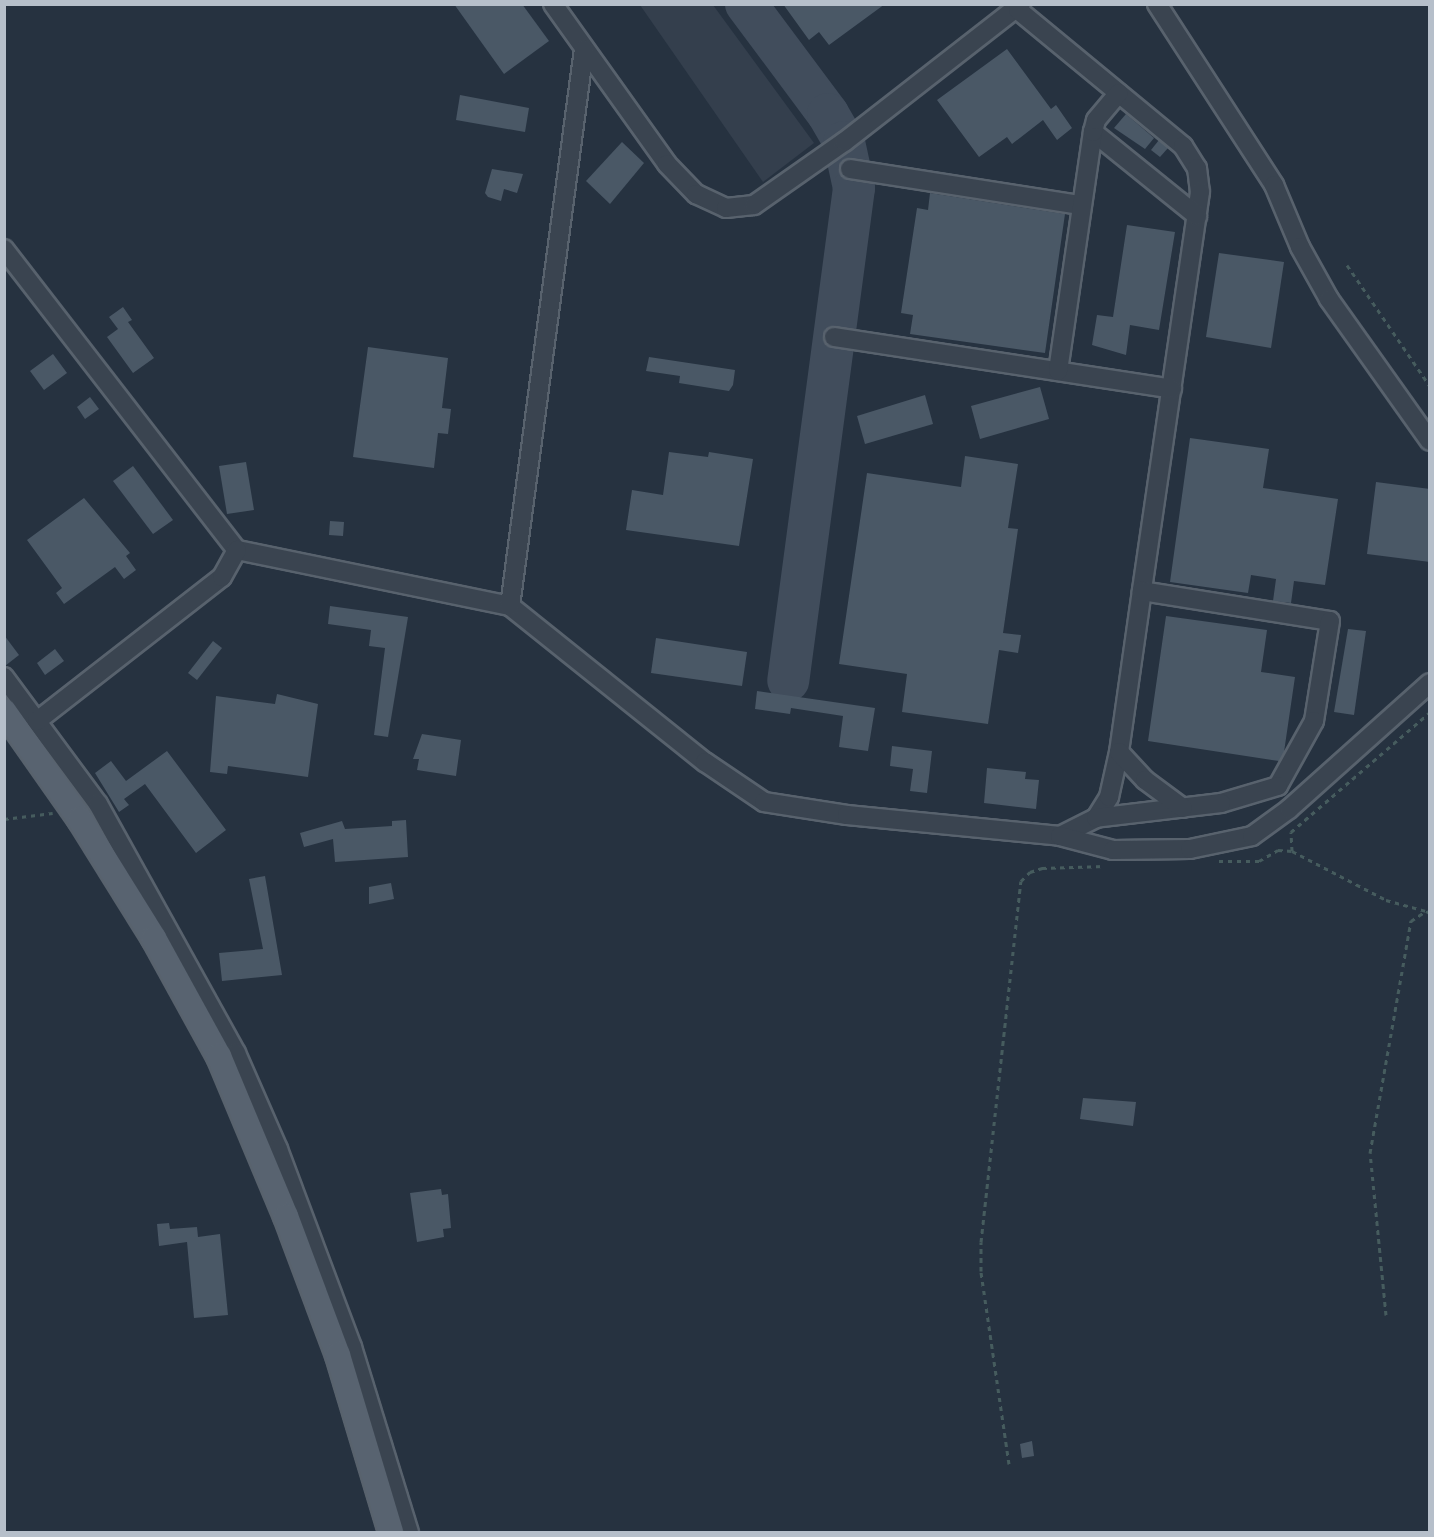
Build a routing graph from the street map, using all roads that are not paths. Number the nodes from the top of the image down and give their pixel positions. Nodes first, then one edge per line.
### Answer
1 (553, 4) edge
2 (1157, 4) edge
3 (1020, 8) edge
4 (584, 49) junction
5 (1119, 93) junction
6 (1093, 132) junction
7 (850, 169) dead end
8 (1081, 205) junction
9 (1197, 216) junction
10 (4, 249) edge
11 (834, 337) dead end
12 (1058, 371) junction
13 (1172, 389) junction
14 (1430, 441) edge
15 (237, 550) junction
16 (1142, 591) junction
17 (510, 606) junction
18 (4, 677) edge
19 (1430, 683) edge
20 (4, 711) edge
21 (37, 722) junction
22 (1119, 752) junction
23 (1183, 808) junction
24 (1096, 818) junction
25 (1060, 836) junction
26 (391, 1533) edge
27 (409, 1533) edge

1 - 4 street
2 - 14 street
3 - 4 street
3 - 5 street
4 - 17 street
5 - 6 street
5 - 9 street
6 - 8 street
6 - 9 street
7 - 8 street
8 - 12 street
9 - 13 street
10 - 15 street
11 - 12 street
12 - 13 street
13 - 16 street
15 - 17 street
15 - 21 street
16 - 22 street
16 - 23 street
17 - 25 street
18 - 21 street
19 - 25 street
20 - 26 main road
21 - 27 street
22 - 23 street
22 - 24 street
23 - 24 street
24 - 25 street

